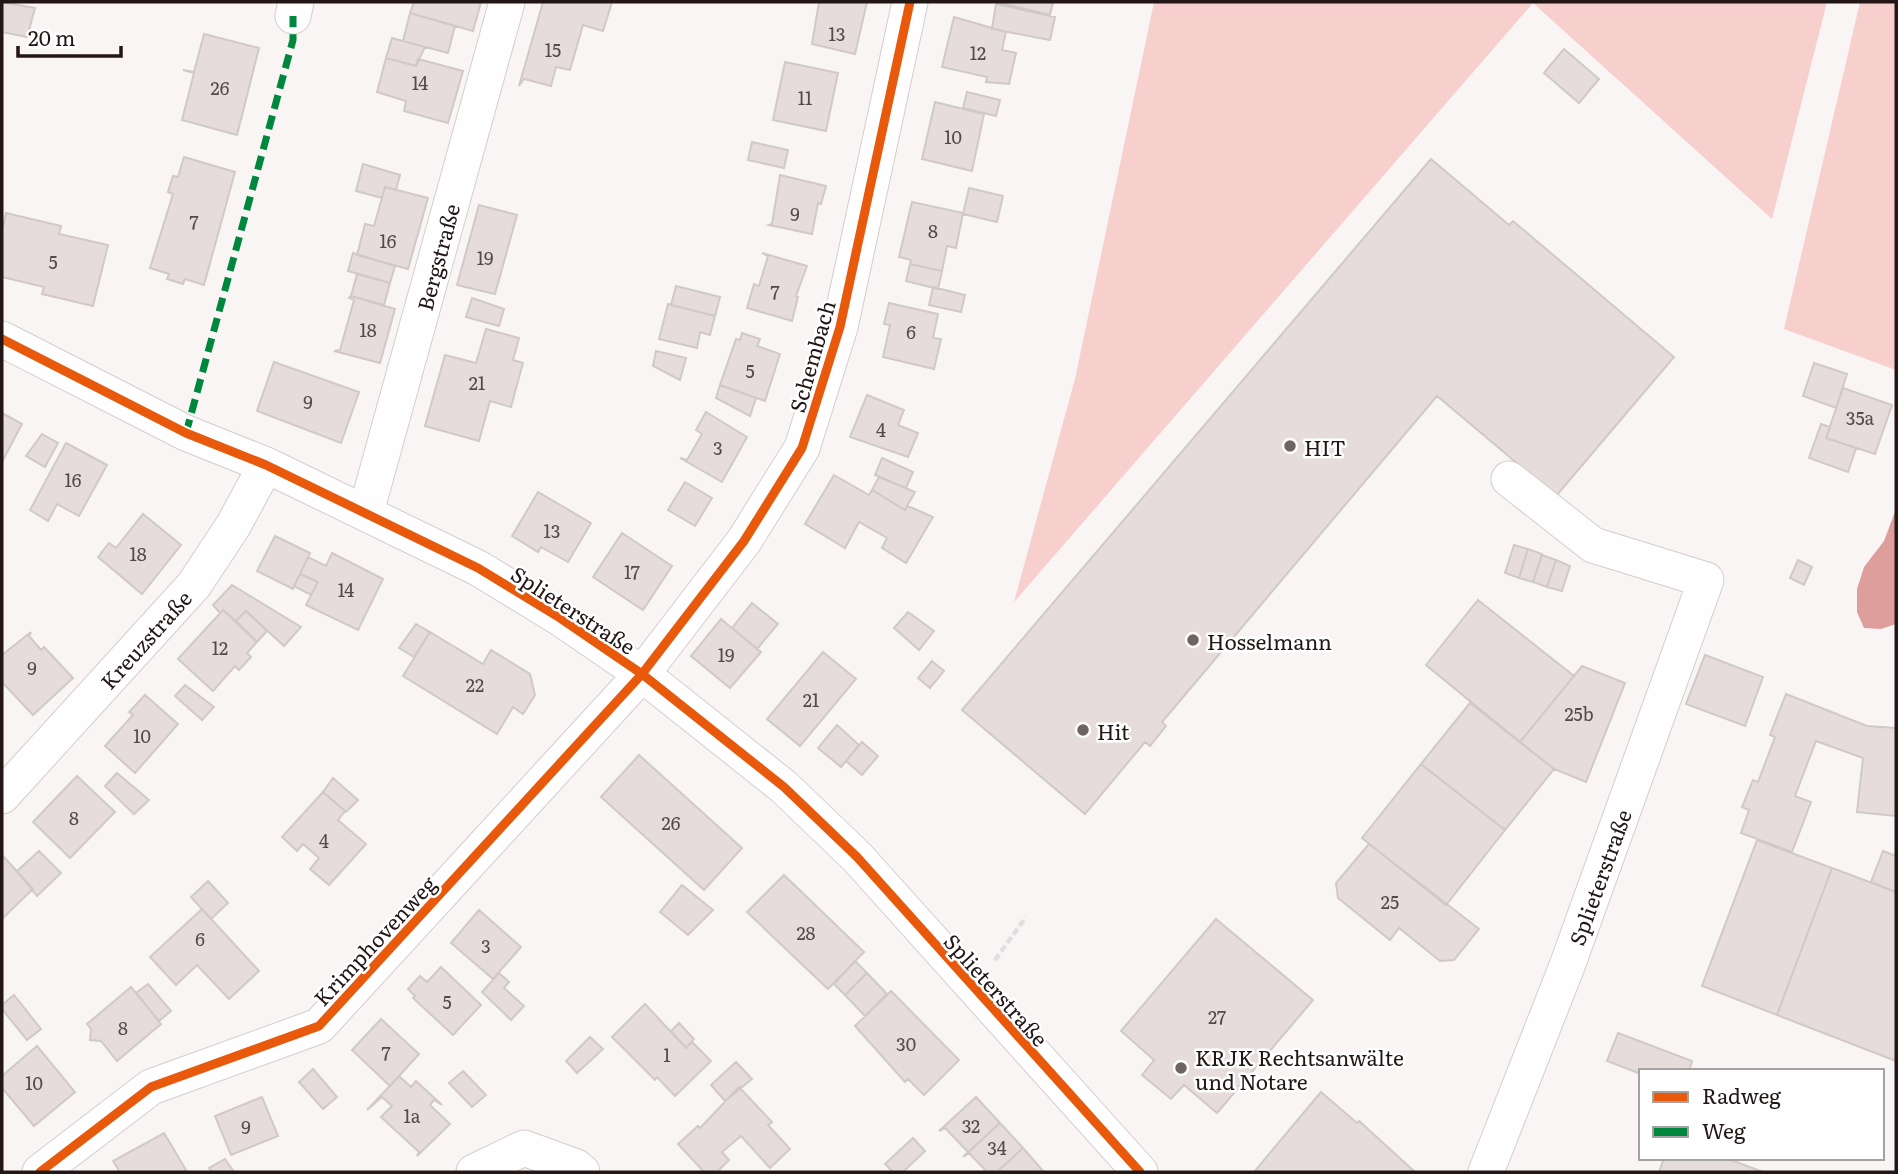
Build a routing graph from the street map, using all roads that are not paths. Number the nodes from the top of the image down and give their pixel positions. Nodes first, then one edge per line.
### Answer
1 (508, 2) edge
2 (910, 2) edge
3 (2, 339) edge
4 (266, 465) junction
5 (1509, 479) dead end
6 (366, 512) junction
7 (642, 674) junction
8 (2, 796) edge
9 (40, 1172) edge
10 (474, 1172) edge
11 (582, 1172) edge
12 (1140, 1172) edge
13 (1486, 1172) edge

1 - 6 street, Bergstraße
2 - 7 street, Schembach
3 - 4 street, Splieterstraße
4 - 6 street, Splieterstraße
4 - 8 street, Kreuzstraße
5 - 13 street, Splieterstraße
6 - 7 street, Splieterstraße
7 - 9 street, Krimphovenweg
7 - 12 street, Splieterstraße
10 - 11 street

